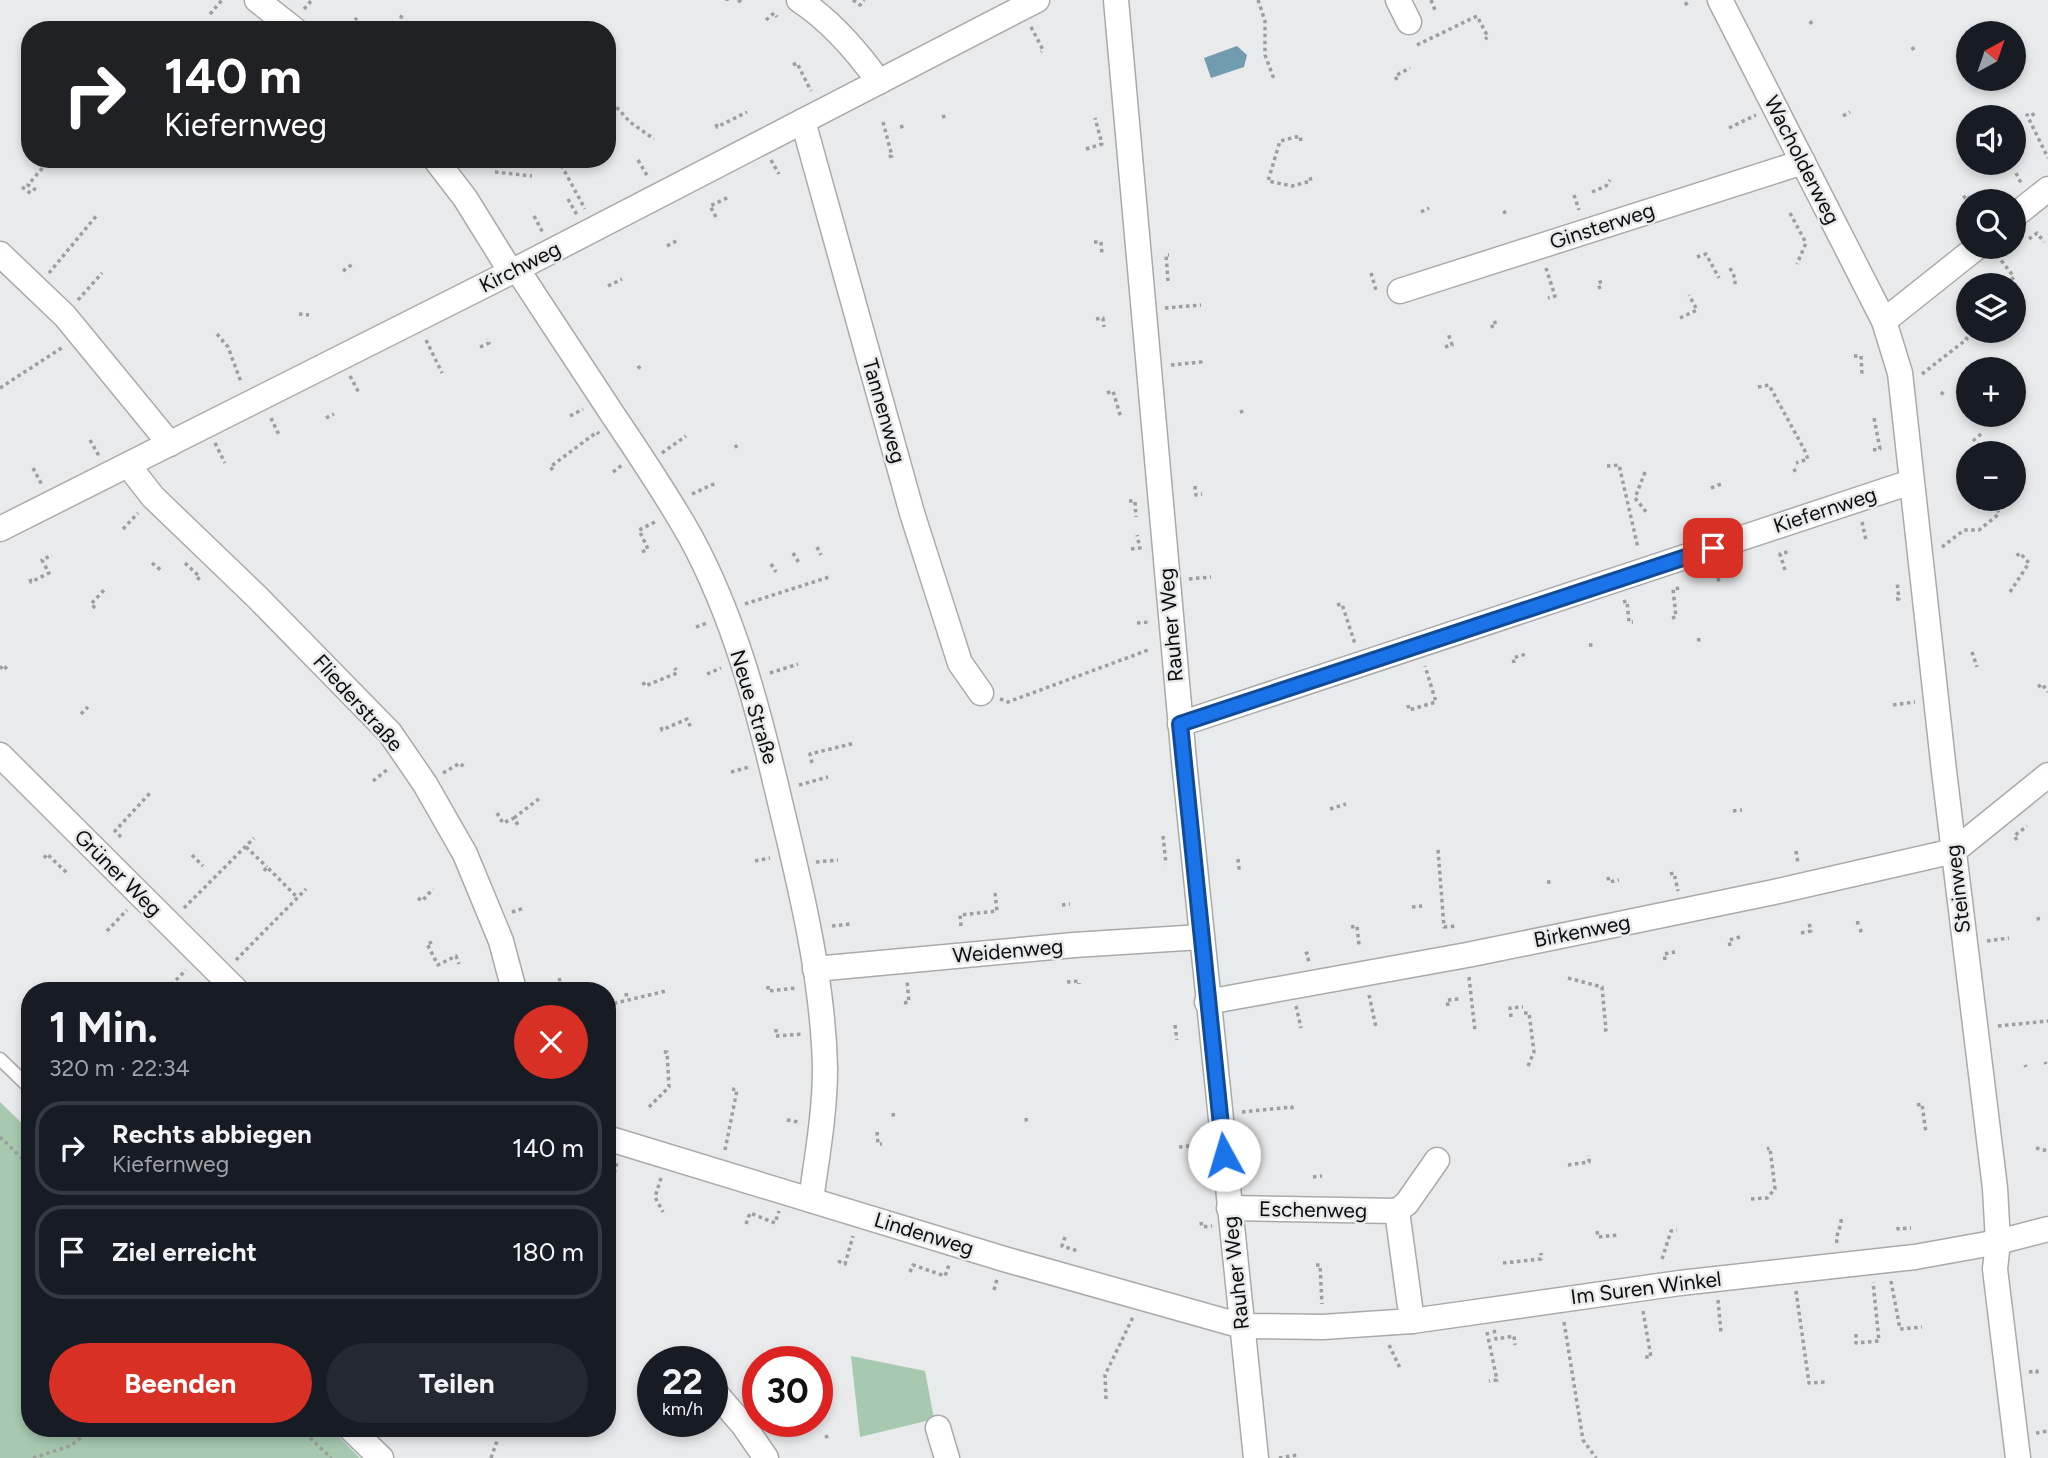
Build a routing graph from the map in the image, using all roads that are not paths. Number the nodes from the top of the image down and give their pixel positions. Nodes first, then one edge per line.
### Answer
1 (257, 0) edge
2 (799, 0) edge
3 (1116, 0) edge
4 (1398, 0) edge
5 (1720, 0) edge
6 (1029, 4) edge
7 (284, 21) edge
8 (1413, 34) road end
9 (879, 82) junction
10 (812, 116) junction
11 (1803, 162) junction
12 (442, 168) edge
13 (2048, 189) edge
14 (2026, 206) edge
15 (0, 254) edge
16 (1962, 259) edge
17 (514, 271) junction
18 (1390, 294) road end
19 (1884, 321) junction
20 (170, 444) junction
21 (128, 465) junction
22 (1911, 482) junction
23 (0, 529) edge
24 (981, 693) dead end
25 (1180, 724) junction
26 (0, 755) edge
27 (2048, 775) edge
28 (1954, 851) junction
29 (1201, 937) junction
30 (816, 977) junction
31 (228, 982) edge
32 (512, 982) edge
33 (1208, 1002) junction
34 (0, 1059) edge
35 (21, 1079) edge
36 (616, 1141) edge
37 (1437, 1160) dead end
38 (811, 1200) junction
39 (1229, 1208) junction
40 (1397, 1211) junction
41 (2048, 1229) edge
42 (1998, 1242) junction
43 (1412, 1321) junction
44 (1242, 1326) junction
45 (728, 1408) edge
46 (938, 1428) dead end
47 (359, 1437) edge
48 (380, 1458) edge
49 (766, 1458) edge
50 (947, 1458) edge
51 (1255, 1458) edge
52 (2018, 1458) edge

1 - 7 street
2 - 9 street
3 - 25 street, Rauher Weg
4 - 8 street
5 - 11 street, Wacholderweg
6 - 9 street, Kirchweg
9 - 10 street, Kirchweg
10 - 17 street, Kirchweg
10 - 24 street, Tannenweg
11 - 18 street, Ginsterweg
11 - 19 street, Wacholderweg
12 - 17 street, Neue Straße
13 - 14 street
15 - 20 street
16 - 19 street
17 - 20 street, Kirchweg
17 - 30 street, Neue Straße
19 - 22 street, Steinweg
20 - 21 street, Kirchweg
21 - 23 street, Kirchweg
21 - 32 street, Fliederstraße
22 - 25 street, Kiefernweg
22 - 28 street, Steinweg
25 - 29 street, Rauher Weg
26 - 31 street, Grüner Weg
27 - 28 street
28 - 33 street, Birkenweg
28 - 42 street, Steinweg
29 - 30 street, Weidenweg
29 - 33 street, Rauher Weg
30 - 38 street, Neue Straße
33 - 39 street, Rauher Weg
34 - 35 lane
36 - 38 street, Lindenweg
37 - 40 street, Eschenweg
38 - 44 street, Lindenweg
39 - 40 street, Eschenweg
39 - 44 street, Rauher Weg
40 - 43 street, Eschenweg
41 - 42 street, Im Suren Winkel
42 - 43 street, Im Suren Winkel
42 - 52 street, Steinweg
43 - 44 street, Im Suren Winkel
44 - 51 street, Rauher Weg
45 - 49 street
46 - 50 street
47 - 48 street

